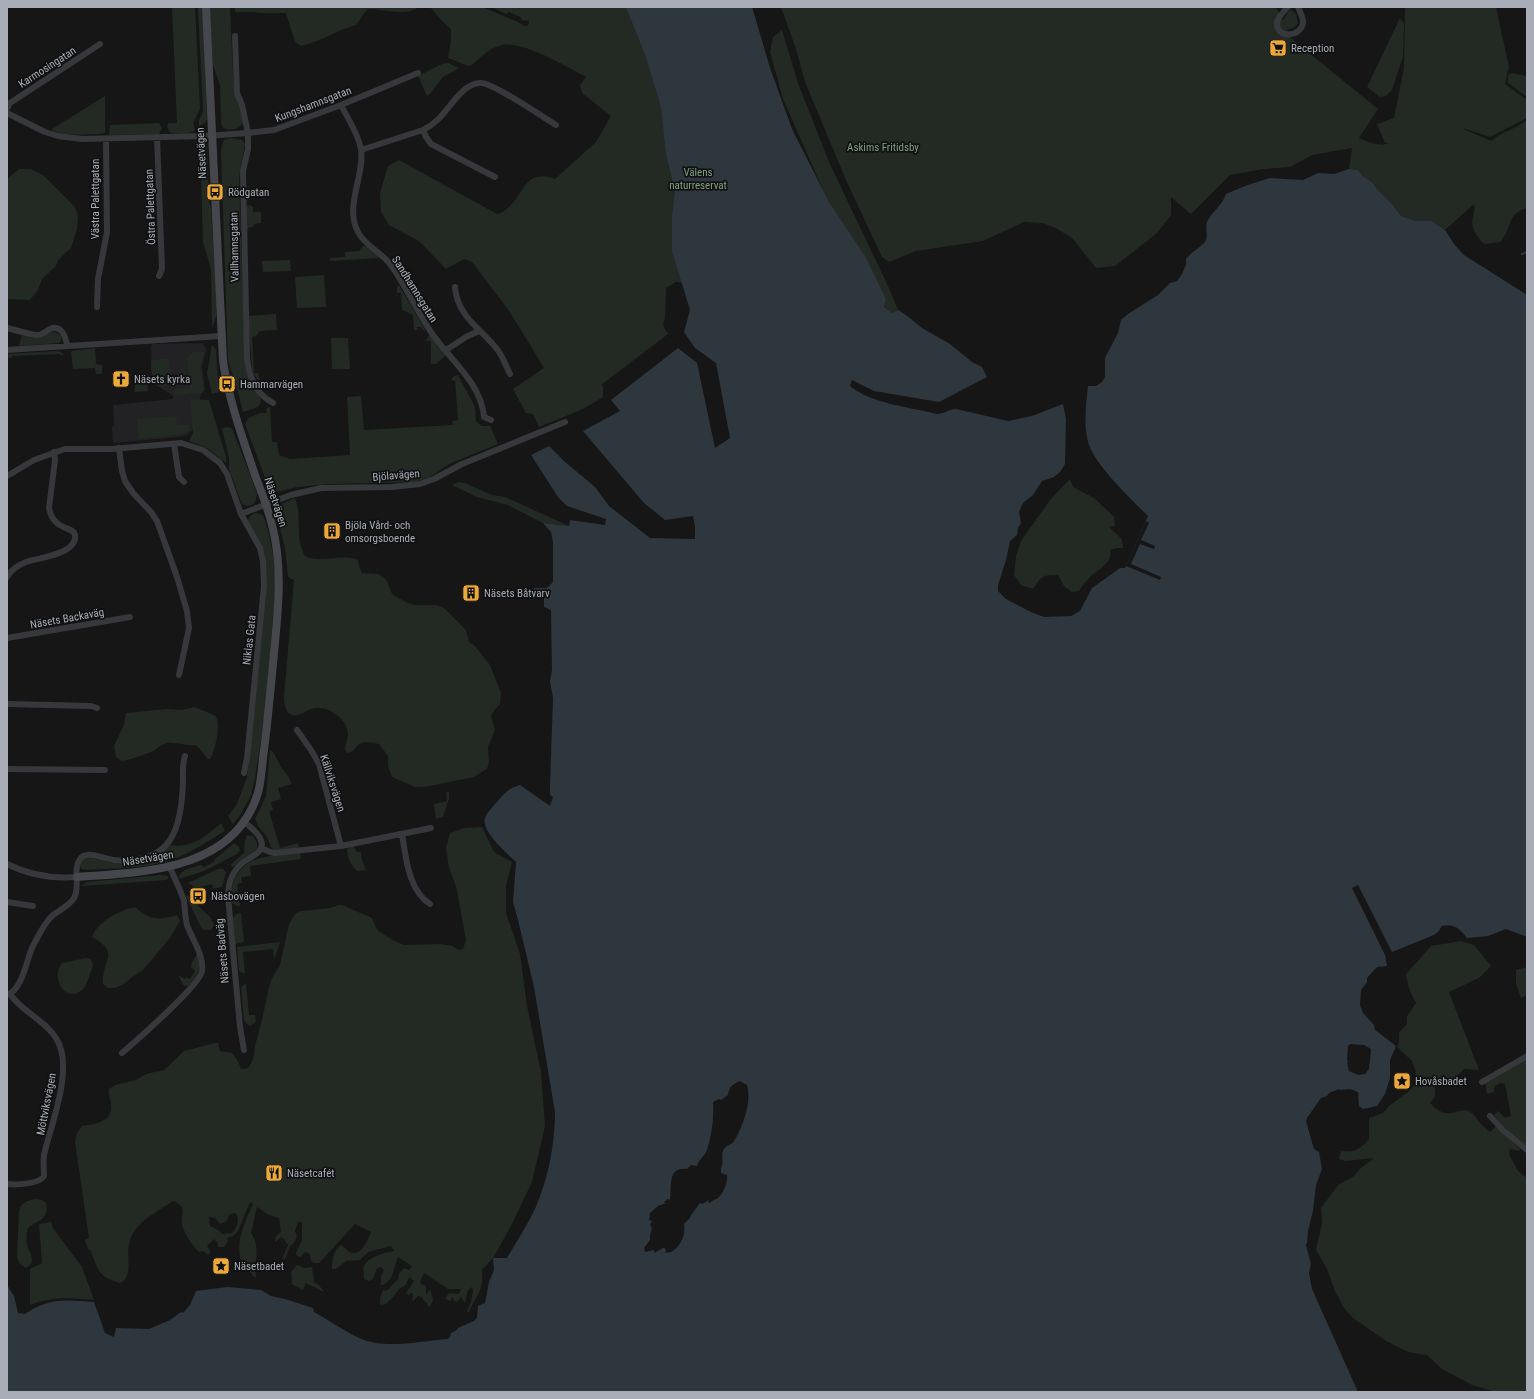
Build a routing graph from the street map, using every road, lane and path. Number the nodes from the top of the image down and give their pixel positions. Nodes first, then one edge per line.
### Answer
1 (206, 7) edge
2 (1288, 7) edge
3 (1298, 7) edge
4 (235, 36) dead end
5 (100, 44) dead end
6 (418, 73) dead end
7 (341, 105) junction
8 (7, 108) edge
9 (7, 113) edge
10 (556, 125) dead end
11 (423, 130) junction
12 (248, 133) junction
13 (212, 135) junction
14 (157, 137) junction
15 (106, 139) junction
16 (361, 150) junction
17 (495, 177) dead end
18 (159, 276) dead end
19 (455, 287) dead end
20 (97, 307) dead end
21 (7, 328) edge
22 (479, 331) junction
23 (221, 336) junction
24 (67, 346) junction
25 (7, 350) edge
26 (446, 350) junction
27 (510, 374) dead end
28 (273, 403) dead end
29 (490, 420) dead end
30 (566, 422) dead end
31 (174, 444) junction
32 (119, 448) junction
33 (54, 452) junction
34 (7, 476) edge
35 (184, 482) dead end
36 (266, 505) junction
37 (241, 514) junction
38 (7, 577) edge
39 (130, 617) dead end
40 (7, 638) edge
41 (179, 676) dead end
42 (7, 704) edge
43 (97, 708) dead end
44 (297, 730) dead end
45 (185, 756) dead end
46 (7, 769) edge
47 (106, 770) dead end
48 (244, 773) dead end
49 (245, 822) junction
50 (431, 828) dead end
51 (402, 834) junction
52 (342, 846) junction
53 (261, 848) junction
54 (7, 864) edge
55 (170, 867) junction
56 (77, 877) junction
57 (7, 902) edge
58 (430, 904) dead end
59 (33, 906) dead end
60 (8, 994) edge
61 (244, 1050) dead end
62 (122, 1053) dead end
63 (1527, 1056) edge
64 (1482, 1082) dead end
65 (1490, 1116) dead end
66 (1527, 1150) edge
67 (7, 1184) edge

1 - 13 street, Näsetvägen
2 - 3 street
4 - 12 street, Vallhamnsgatan
5 - 8 street, Karmosingatan
6 - 7 street, Kungshamnsgatan
7 - 12 street, Kungshamnsgatan
7 - 16 street, Sandhamnsgatan
9 - 15 street
10 - 11 street
11 - 16 street
11 - 17 street
12 - 13 street, Kungshamnsgatan
12 - 28 street, Vallhamnsgatan
13 - 14 street
13 - 23 street, Näsetvägen
14 - 15 street
14 - 18 street, Östra Palettgatan
15 - 20 street, Västra Palettgatan
16 - 26 street, Sandhamnsgatan
19 - 22 street
21 - 24 street
22 - 26 street
22 - 27 street
23 - 24 street
23 - 36 street, Näsetvägen
24 - 25 street
26 - 29 street, Sandhamnsgatan
30 - 36 street, Bjölavägen
31 - 32 street, Niklas Gata
31 - 35 street
31 - 37 street, Niklas Gata
32 - 33 street, Niklas Gata
32 - 41 street
33 - 34 street, Niklas Gata
33 - 38 street
36 - 37 street, Bjölavägen
36 - 49 street, Näsetvägen
37 - 48 street, Niklas Gata
39 - 40 street, Näsets Backaväg
42 - 43 street
44 - 52 street, Källviksvägen
45 - 56 street
46 - 47 street
49 - 53 street
49 - 55 street, Näsetvägen
50 - 51 street
51 - 52 street
51 - 58 street
52 - 53 street
53 - 61 street, Näsets Badväg
54 - 56 street
55 - 56 street, Näsetvägen
55 - 62 street
56 - 60 street
57 - 59 street
60 - 67 street, Möttviksvägen
63 - 64 street
65 - 66 street

